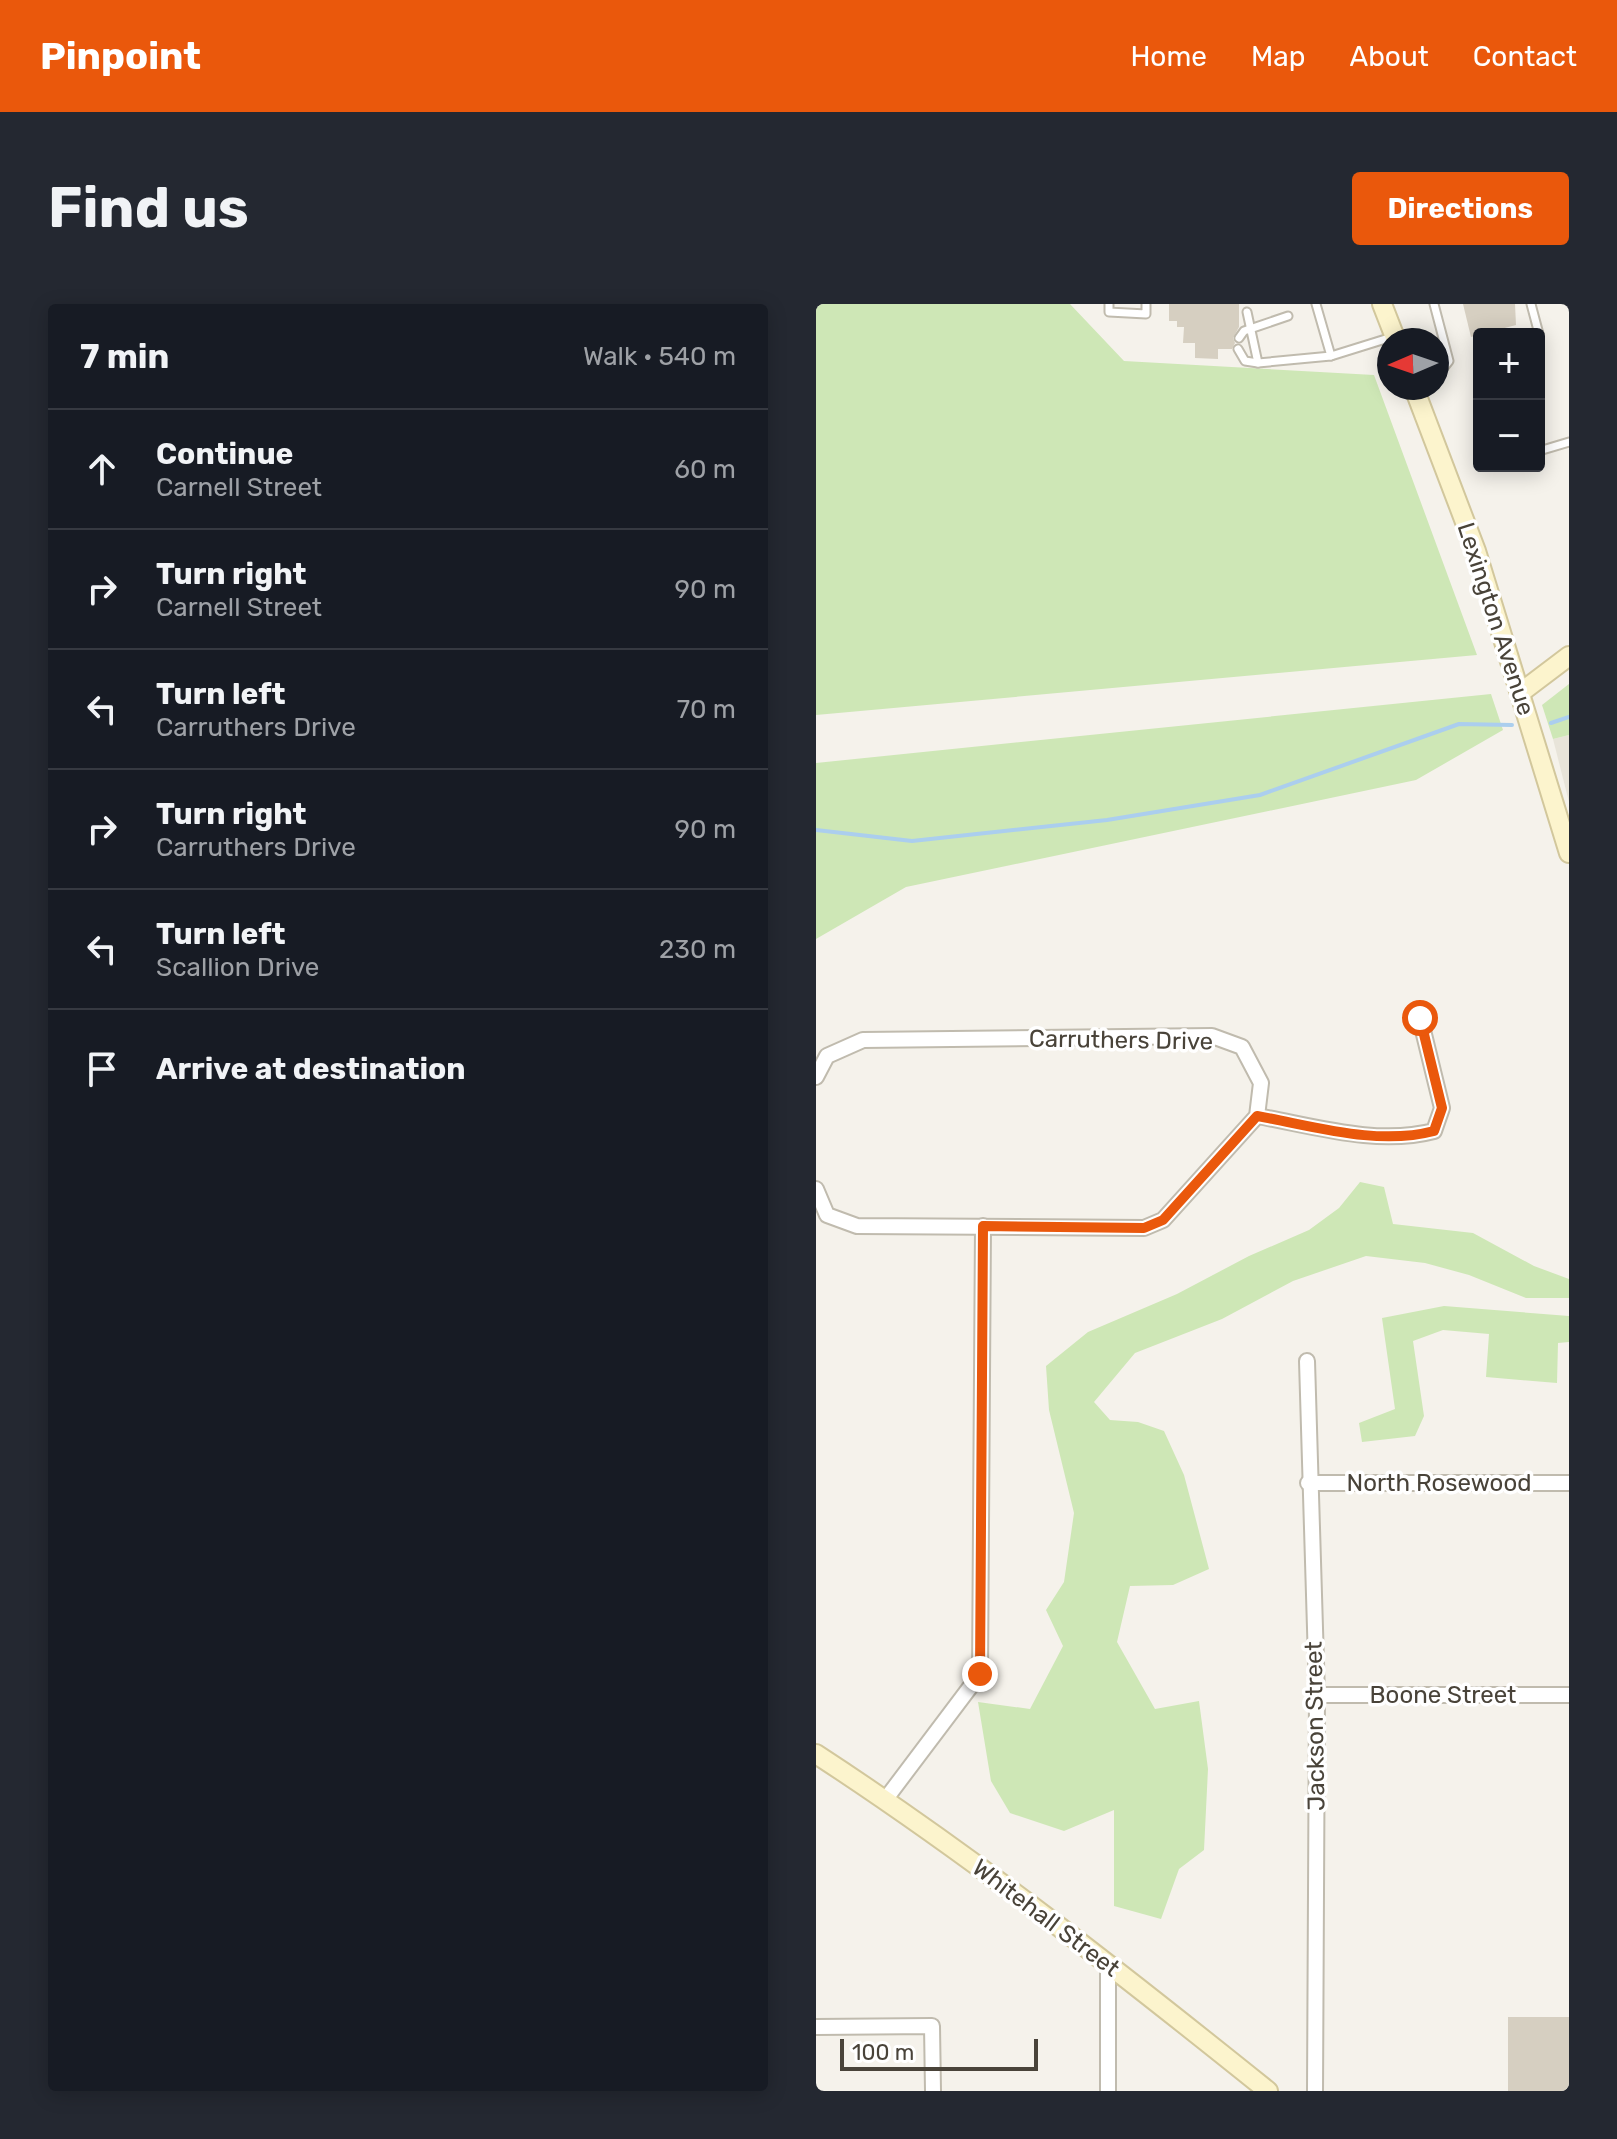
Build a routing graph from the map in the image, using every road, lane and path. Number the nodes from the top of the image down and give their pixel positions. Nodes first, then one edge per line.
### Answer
1 (1109, 304) edge
2 (1146, 304) edge
3 (1316, 304) edge
4 (1382, 304) edge
5 (1434, 304) edge
6 (1531, 304) edge
7 (1247, 312) dead end
8 (1288, 316) dead end
9 (1391, 328) edge
10 (1440, 328) edge
11 (1537, 328) edge
12 (1250, 329) junction
13 (1239, 338) dead end
14 (1377, 342) edge
15 (1238, 349) dead end
16 (1331, 356) junction
17 (1258, 363) junction
18 (1419, 400) edge
19 (1569, 442) edge
20 (1545, 449) edge
21 (1569, 656) edge
22 (1520, 693) junction
23 (1569, 853) edge
24 (1420, 1018) dead end
25 (816, 1077) edge
26 (1257, 1116) junction
27 (816, 1189) edge
28 (983, 1226) junction
29 (1307, 1361) dead end
30 (1308, 1483) junction
31 (1569, 1483) edge
32 (1317, 1695) junction
33 (1569, 1695) edge
34 (816, 1754) edge
35 (885, 1800) junction
36 (1108, 1963) junction
37 (816, 2027) edge
38 (933, 2091) edge
39 (1108, 2091) edge
40 (1268, 2091) edge
41 (1315, 2091) edge

1 - 2 lane
3 - 16 lane
4 - 9 street
5 - 10 lane
6 - 11 lane
7 - 12 lane
8 - 12 lane
12 - 13 lane
12 - 17 lane
14 - 16 lane
15 - 17 lane
16 - 17 lane
18 - 22 street, Lexington Avenue
19 - 20 lane
21 - 22 street
22 - 23 street, Lexington Avenue
24 - 26 street
25 - 26 street, Carruthers Drive
26 - 28 street
27 - 28 street
28 - 35 street
29 - 30 street, Jackson Street
30 - 31 street, North Rosewood
30 - 32 street, Jackson Street
32 - 33 street, Boone Street
32 - 41 street, Jackson Street
34 - 35 street, Whitehall Street
35 - 36 street, Whitehall Street
36 - 39 street
36 - 40 street, Whitehall Street
37 - 38 street

